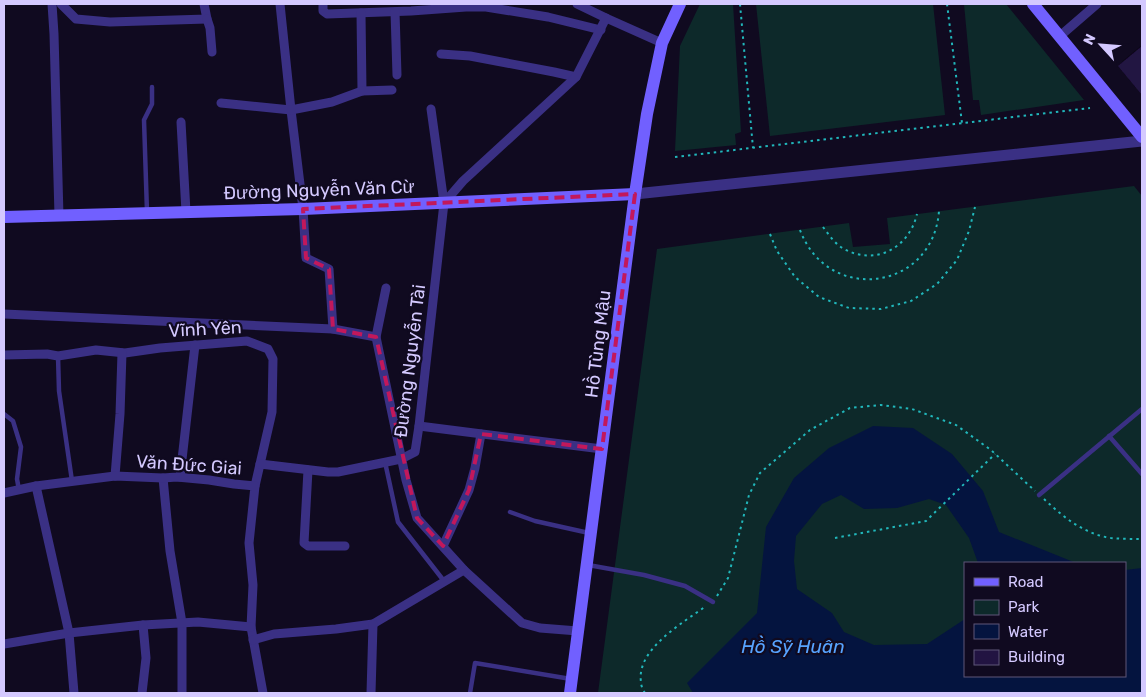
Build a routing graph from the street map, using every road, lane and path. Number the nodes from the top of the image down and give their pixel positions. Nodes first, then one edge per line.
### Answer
1 (52, 4) edge
2 (61, 4) edge
3 (204, 4) edge
4 (280, 4) edge
5 (323, 4) edge
6 (577, 4) edge
7 (680, 4) edge
8 (740, 4) edge
9 (947, 4) edge
10 (1033, 4) edge
11 (1097, 4) edge
12 (395, 12) junction
13 (361, 13) junction
14 (606, 18) junction
15 (207, 19) junction
16 (601, 30) junction
17 (1060, 36) junction
18 (662, 43) junction
19 (212, 52) dead end
20 (441, 54) dead end
21 (397, 75) dead end
22 (576, 77) junction
23 (152, 87) dead end
24 (392, 90) dead end
25 (362, 91) junction
26 (221, 103) dead end
27 (1090, 108) dead end
28 (431, 109) dead end
29 (291, 110) junction
30 (181, 122) dead end
31 (962, 123) junction
32 (1142, 137) edge
33 (1142, 141) edge
34 (753, 148) junction
35 (675, 158) dead end
36 (635, 194) junction
37 (444, 203) junction
38 (975, 207) dead end
39 (303, 209) junction
40 (186, 212) junction
41 (939, 212) dead end
42 (147, 213) junction
43 (917, 214) dead end
44 (59, 216) junction
45 (4, 217) edge
46 (823, 227) dead end
47 (800, 230) dead end
48 (770, 234) dead end
49 (386, 288) dead end
50 (4, 314) edge
51 (333, 329) junction
52 (376, 336) junction
53 (195, 345) junction
54 (122, 353) junction
55 (4, 355) edge
56 (58, 356) junction
57 (1142, 408) edge
58 (4, 414) edge
59 (420, 426) junction
60 (481, 434) junction
61 (1109, 436) junction
62 (602, 449) junction
63 (995, 454) junction
64 (401, 459) junction
65 (386, 462) junction
66 (260, 464) junction
67 (308, 470) junction
68 (1142, 474) edge
69 (115, 476) junction
70 (180, 477) junction
71 (163, 478) junction
72 (72, 481) junction
73 (36, 486) junction
74 (255, 486) junction
75 (19, 490) junction
76 (4, 493) edge
77 (1039, 494) junction
78 (510, 512) dead end
79 (591, 533) junction
80 (836, 538) dead end
81 (1142, 539) edge
82 (345, 546) dead end
83 (443, 546) junction
84 (587, 565) junction
85 (464, 570) junction
86 (445, 582) junction
87 (713, 602) junction
88 (182, 623) junction
89 (373, 624) junction
90 (143, 625) junction
91 (252, 627) junction
92 (578, 631) junction
93 (69, 634) junction
94 (253, 640) junction
95 (4, 644) edge
96 (572, 679) junction
97 (74, 693) edge
98 (142, 693) edge
99 (182, 693) edge
100 (263, 693) edge
101 (371, 693) edge
102 (470, 693) edge
103 (570, 693) edge
104 (645, 693) edge

1 - 44 street
2 - 15 street
3 - 15 street
4 - 29 street
5 - 13 street
6 - 14 street
7 - 18 main road, Hồ Tùng Mậu
8 - 34 path
9 - 31 path
10 - 17 main road
11 - 17 street
12 - 13 street
12 - 16 street
12 - 21 street
13 - 25 street
14 - 16 street
14 - 18 street
15 - 19 street
16 - 22 street
17 - 32 main road
18 - 36 main road, Hồ Tùng Mậu
20 - 22 street
22 - 37 street
23 - 42 lane
24 - 25 street
25 - 29 street
26 - 29 street
27 - 31 path
28 - 37 street, Đường Nguyễn Tài
29 - 39 street
30 - 40 street
31 - 34 path
33 - 36 street
34 - 35 path
36 - 37 main road, Đường Nguyễn Văn Cừ
36 - 62 main road, Hồ Tùng Mậu
37 - 39 main road, Đường Nguyễn Văn Cừ
37 - 59 street, Đường Nguyễn Tài
38 - 48 path
39 - 40 main road, Đường Nguyễn Văn Cừ
39 - 51 street
40 - 42 main road, Đường Nguyễn Văn Cừ
41 - 47 path
42 - 44 main road, Đường Nguyễn Văn Cừ
43 - 46 path
44 - 45 main road, Đường Nguyễn Văn Cừ
49 - 52 street
50 - 51 street
51 - 52 street
52 - 64 street
53 - 54 street, Vĩnh Yên
53 - 66 street, Vĩnh Yên
53 - 70 street
54 - 56 street, Vĩnh Yên
54 - 69 street
55 - 56 street, Vĩnh Yên
56 - 72 lane
57 - 61 lane
58 - 75 lane
59 - 60 street
59 - 64 street, Đường Nguyễn Tài
60 - 62 street
60 - 83 street
61 - 68 lane
61 - 77 lane
62 - 79 main road, Hồ Tùng Mậu
63 - 77 path
63 - 80 path
63 - 87 path
64 - 65 street
64 - 83 street, Đường Nguyễn Tài
65 - 67 street
65 - 86 lane
66 - 67 street
66 - 74 street, Vĩnh Yên
67 - 82 street
69 - 71 street, Văn Đức Giai
69 - 72 street, Văn Đức Giai
70 - 71 street, Văn Đức Giai
70 - 74 street, Văn Đức Giai
71 - 88 street
72 - 73 street, Văn Đức Giai
73 - 75 street, Văn Đức Giai
73 - 93 street
74 - 91 street, Văn Đức Giai
75 - 76 street, Văn Đức Giai
77 - 81 path
78 - 79 lane
79 - 84 main road, Hồ Tùng Mậu
83 - 85 street, Đường Nguyễn Tài
84 - 87 lane
84 - 92 main road, Hồ Tùng Mậu
85 - 86 street
85 - 92 street, Đường Nguyễn Tài
86 - 89 street
87 - 104 path
88 - 90 street
88 - 91 street
88 - 99 street
89 - 94 street
89 - 101 street
90 - 93 street
90 - 98 street
91 - 94 street, Văn Đức Giai
92 - 96 main road, Hồ Tùng Mậu
93 - 95 street
93 - 97 street
94 - 100 street, Văn Đức Giai
96 - 102 lane
96 - 103 main road, Hồ Tùng Mậu

